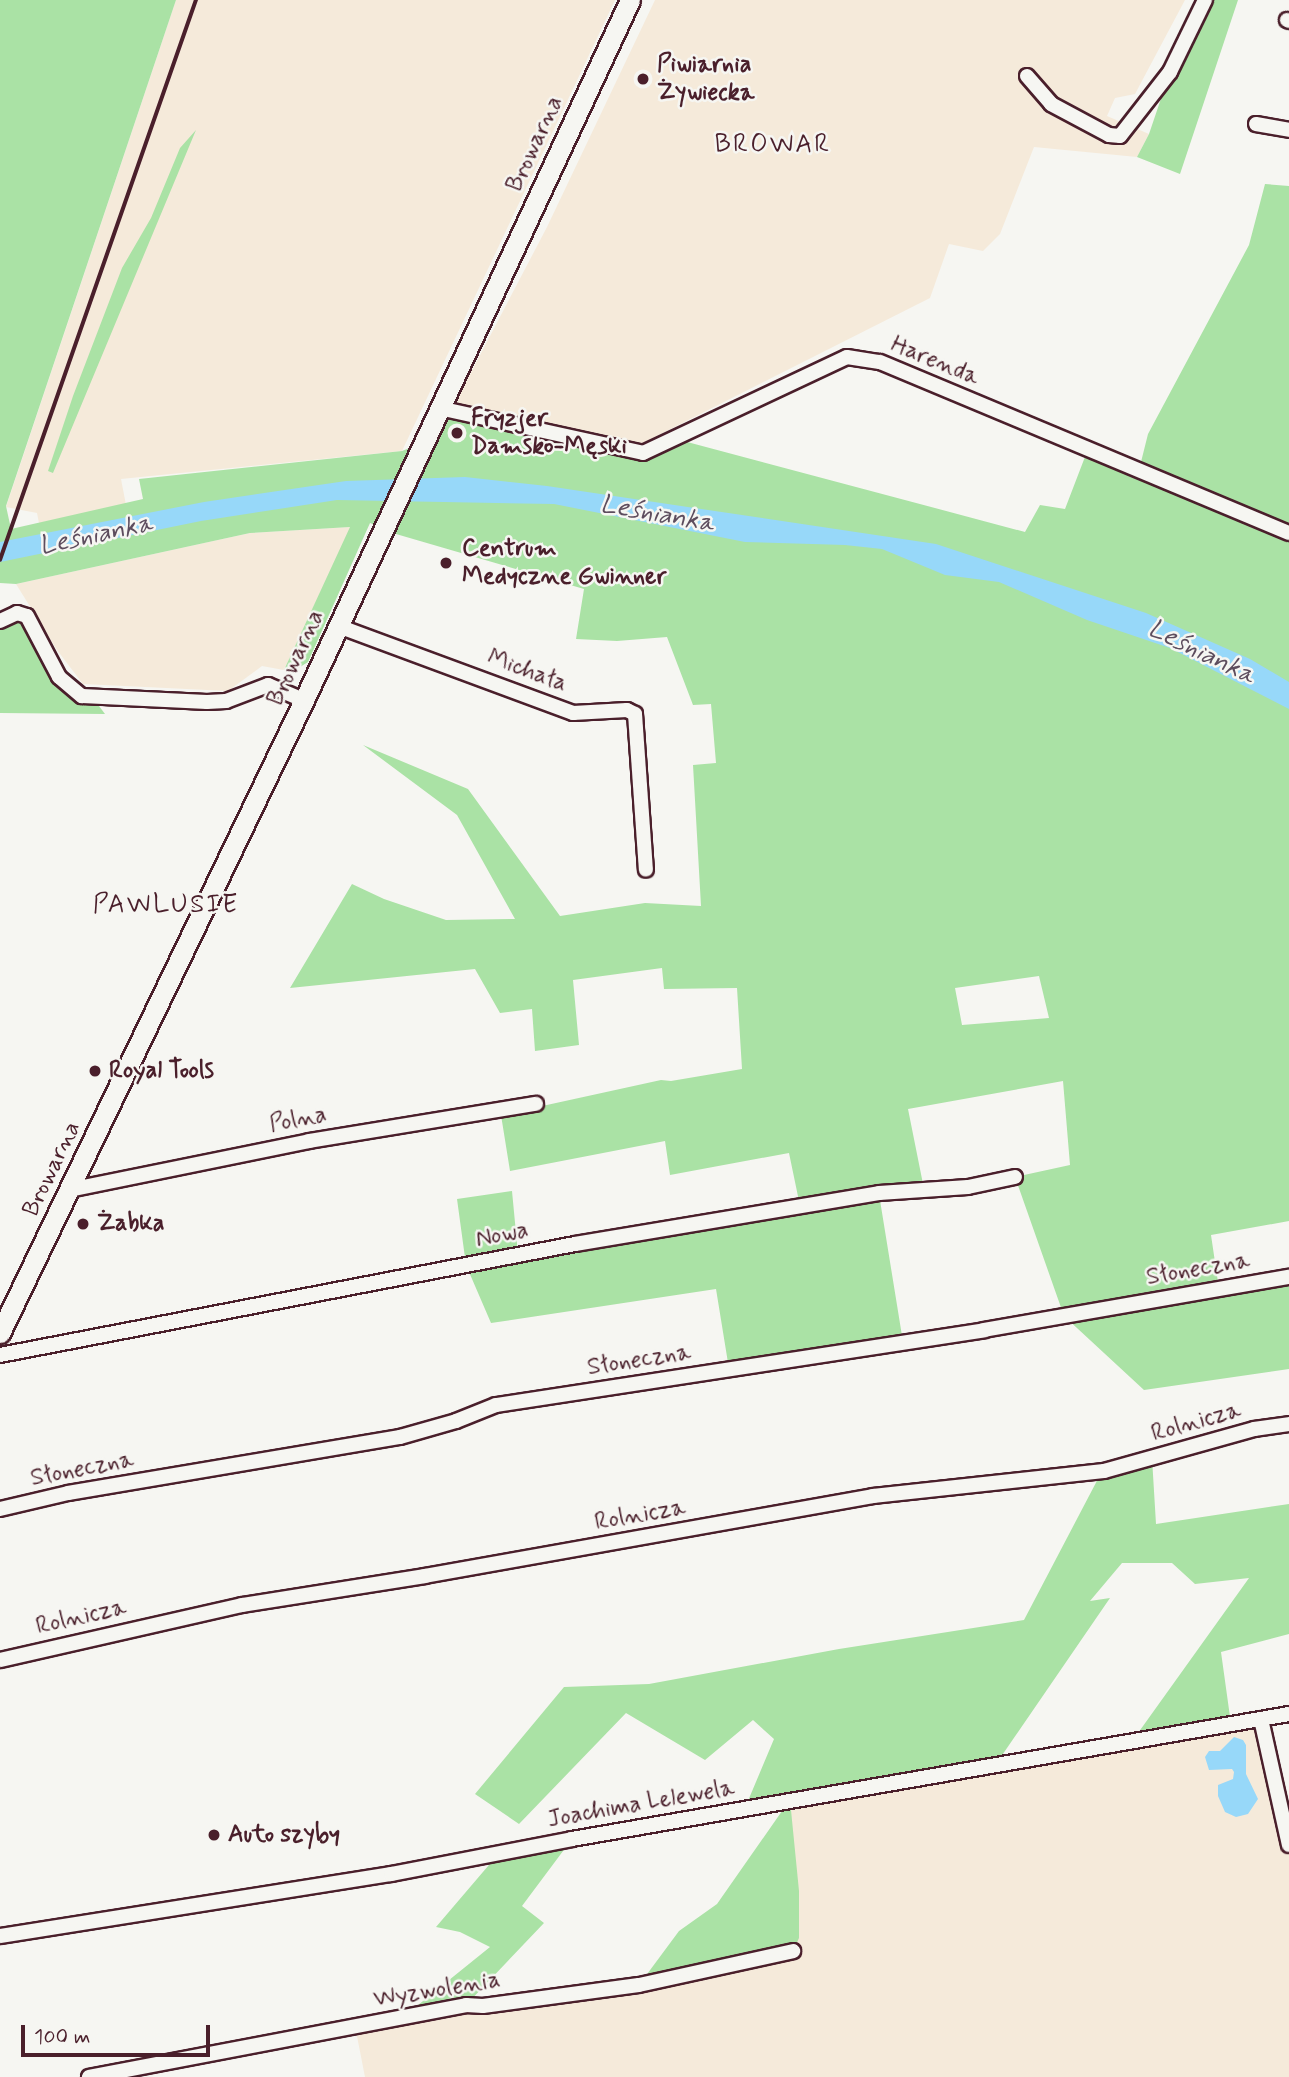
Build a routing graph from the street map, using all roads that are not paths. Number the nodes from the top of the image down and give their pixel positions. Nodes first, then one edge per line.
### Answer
1 (630, 0) edge
2 (1205, 0) edge
3 (1027, 76) dead end
4 (1256, 124) dead end
5 (1289, 130) edge
6 (439, 408) junction
7 (1289, 533) edge
8 (0, 621) edge
9 (338, 626) junction
10 (303, 700) junction
11 (646, 870) dead end
12 (536, 1104) dead end
13 (1015, 1177) dead end
14 (69, 1190) junction
15 (1289, 1277) edge
16 (0, 1334) edge
17 (0, 1355) edge
18 (1289, 1423) edge
19 (0, 1509) edge
20 (0, 1660) edge
21 (1289, 1714) edge
22 (1261, 1719) junction
23 (1289, 1845) edge
24 (0, 1936) edge
25 (793, 1951) dead end
26 (89, 2077) edge

1 - 6 street, Browarna
2 - 3 street
4 - 5 street
6 - 7 street, Harenda
6 - 9 street, Browarna
8 - 10 street
9 - 10 street, Browarna
9 - 11 street, Michała
10 - 14 street, Browarna
12 - 14 street, Polna
13 - 17 street, Nowa
14 - 16 street, Browarna
15 - 19 street, Słoneczna
18 - 20 street, Rolnicza
21 - 22 street, Joachima Lelewela
22 - 23 street
22 - 24 street, Joachima Lelewela
25 - 26 street, Wyzwolenia

